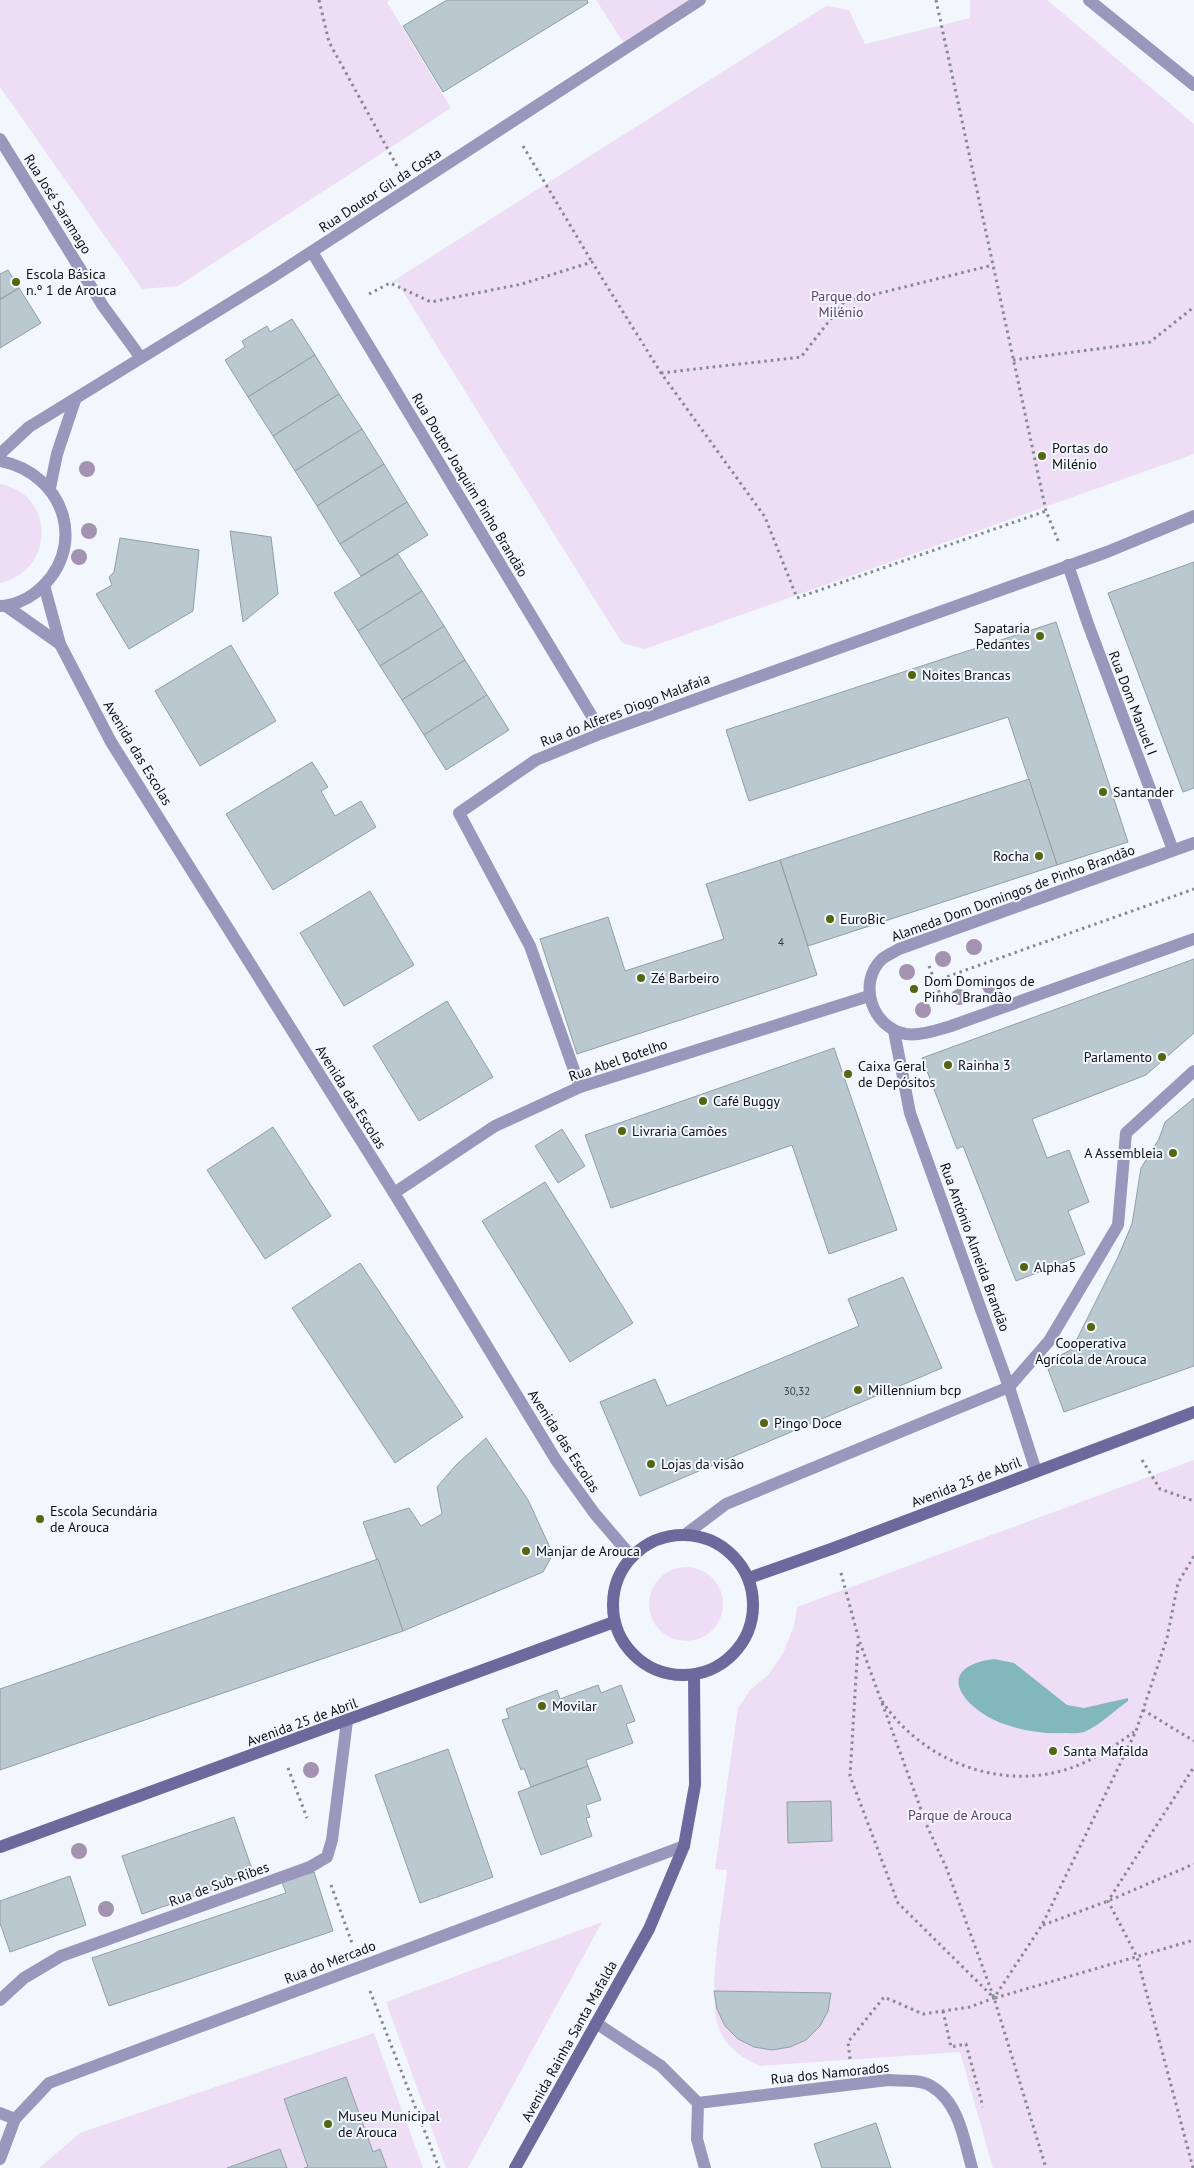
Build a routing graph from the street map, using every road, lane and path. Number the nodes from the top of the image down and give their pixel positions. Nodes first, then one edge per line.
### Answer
1 (319, 0) edge
2 (700, 0) edge
3 (936, 0) edge
4 (1090, 0) edge
5 (1194, 84) edge
6 (509, 124) junction
7 (0, 139) edge
8 (409, 189) junction
9 (312, 252) junction
10 (592, 262) junction
11 (993, 266) junction
12 (345, 306) junction
13 (1194, 307) edge
14 (141, 358) junction
15 (1013, 360) junction
16 (661, 373) junction
17 (75, 400) junction
18 (0, 454) edge
19 (0, 461) edge
20 (50, 488) junction
21 (1046, 511) junction
22 (1194, 516) edge
23 (1068, 565) junction
24 (44, 585) junction
25 (3, 606) edge
26 (60, 644) junction
27 (602, 733) junction
28 (1194, 843) edge
29 (1173, 850) junction
30 (1194, 890) edge
31 (1194, 938) edge
32 (920, 942) junction
33 (935, 981) junction
34 (869, 996) junction
35 (951, 1026) junction
36 (894, 1031) junction
37 (1194, 1071) edge
38 (580, 1087) junction
39 (394, 1193) junction
40 (1009, 1388) junction
41 (1194, 1412) edge
42 (1128, 1436) junction
43 (1036, 1471) junction
44 (1194, 1501) edge
45 (686, 1534) junction
46 (834, 1548) junction
47 (631, 1556) junction
48 (1194, 1556) edge
49 (748, 1578) junction
50 (614, 1622) junction
51 (858, 1640) junction
52 (694, 1675) junction
53 (879, 1697) junction
54 (1143, 1710) junction
55 (347, 1722) junction
56 (1136, 1731) junction
57 (1194, 1741) edge
58 (1194, 1767) edge
59 (684, 1846) junction
60 (0, 1847) edge
61 (1194, 1864) edge
62 (1108, 1901) junction
63 (1042, 1925) junction
64 (1194, 1940) edge
65 (1137, 1957) junction
66 (360, 1966) junction
67 (994, 1998) junction
68 (0, 2000) edge
69 (943, 2011) junction
70 (596, 2023) junction
71 (852, 2083) junction
72 (698, 2103) junction
73 (984, 2111) dead end
74 (0, 2113) edge
75 (15, 2118) junction
76 (0, 2159) edge
77 (439, 2168) edge
78 (515, 2168) edge
79 (705, 2168) edge
80 (972, 2168) edge
81 (1046, 2168) edge
82 (1193, 2168) edge

1 - 8 path
2 - 6 street, Rua Doutor Gil da Costa
3 - 11 path
4 - 5 street
6 - 8 street, Rua Doutor Gil da Costa
6 - 10 path
7 - 14 street, Rua José Saramago
8 - 9 street, Rua Doutor Gil da Costa
9 - 12 street, Rua Doutor Joaquim Pinho Brandão
9 - 14 street, Rua Doutor Gil da Costa
10 - 12 path
10 - 16 path
11 - 15 path
11 - 16 path
12 - 27 street, Rua Doutor Joaquim Pinho Brandão
13 - 15 path
14 - 17 street, Rua Doutor Gil da Costa
15 - 21 path
16 - 21 path
17 - 18 street, Rua Doutor Gil da Costa
17 - 20 street
19 - 20 street
20 - 24 street
21 - 23 path
22 - 23 street, Rua do Alferes Diogo Malafaia
23 - 27 street, Rua do Alferes Diogo Malafaia
23 - 29 street, Rua Dom Manuel I
24 - 25 street
24 - 26 street, Avenida das Escolas
25 - 26 street, Avenida das Escolas
26 - 39 street, Avenida das Escolas
27 - 38 street, Rua do Alferes Diogo Malafaia
28 - 29 street, Alameda Dom Domingos de Pinho Brandão
29 - 32 street, Alameda Dom Domingos de Pinho Brandão
30 - 33 path
31 - 35 street
32 - 33 path
32 - 34 street, Alameda Dom Domingos de Pinho Brandão
33 - 35 path
34 - 36 street
34 - 38 street, Rua Abel Botelho
35 - 36 street
36 - 40 street, Rua António Almeida Brandão
37 - 40 street
38 - 39 street, Rua Abel Botelho
39 - 47 street, Avenida das Escolas
40 - 43 street, Rua António Almeida Brandão
40 - 45 street
41 - 42 main road, Avenida 25 de Abril
42 - 43 main road, Avenida 25 de Abril
42 - 44 path
43 - 46 main road, Avenida 25 de Abril
45 - 47 main road
45 - 49 main road
46 - 49 main road, Avenida 25 de Abril
46 - 51 path
47 - 50 main road
48 - 54 path
49 - 52 main road
50 - 52 main road
50 - 55 main road, Avenida 25 de Abril
51 - 53 path
51 - 67 path
52 - 59 main road, Avenida Rainha Santa Mafalda
53 - 56 path
53 - 67 path
54 - 56 path
54 - 57 path
55 - 60 main road, Avenida 25 de Abril
55 - 68 street, Rua de Sub-Ribes
56 - 63 path
58 - 62 path
59 - 66 street, Rua do Mercado
59 - 70 main road, Avenida Rainha Santa Mafalda
61 - 62 path
62 - 63 path
62 - 65 path
63 - 67 path
64 - 65 path
65 - 67 path
65 - 82 path
66 - 75 street, Rua do Mercado
66 - 77 path
67 - 69 path
67 - 81 path
69 - 71 path
69 - 73 path
70 - 72 street
70 - 78 main road, Avenida Rainha Santa Mafalda
71 - 72 street, Rua dos Namorados
71 - 80 street, Rua dos Namorados
72 - 79 street
74 - 75 street
75 - 76 street

